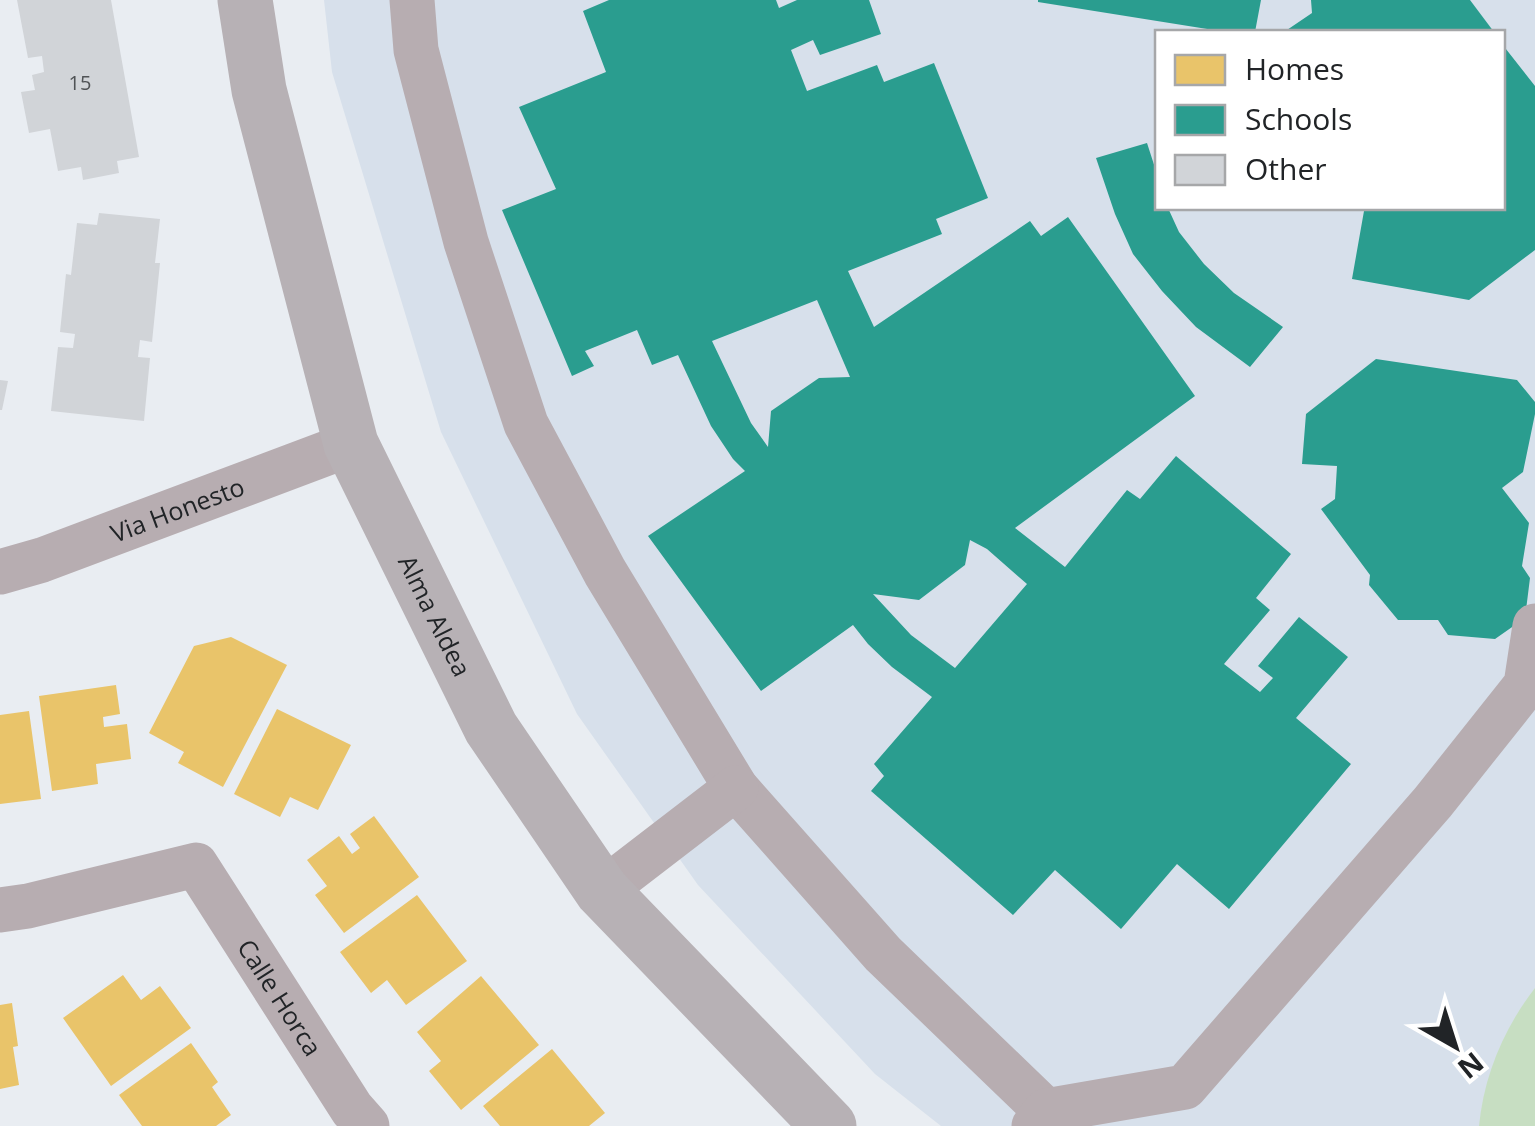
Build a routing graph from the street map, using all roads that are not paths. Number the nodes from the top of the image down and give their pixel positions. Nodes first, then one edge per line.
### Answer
1 (245, 0) edge
2 (412, 0) edge
3 (351, 444) junction
4 (0, 572) edge
5 (1535, 626) edge
6 (736, 788) junction
7 (602, 891) junction
8 (0, 910) edge
9 (1040, 1119) edge
10 (366, 1126) edge
11 (829, 1126) edge

1 - 3 main road, Alma Aldea
2 - 6 street
3 - 4 street, Via Honesto
3 - 7 main road, Alma Aldea
5 - 9 street
6 - 7 street
6 - 9 street
7 - 11 main road, Alma Aldea
8 - 10 street, Calle Horca

